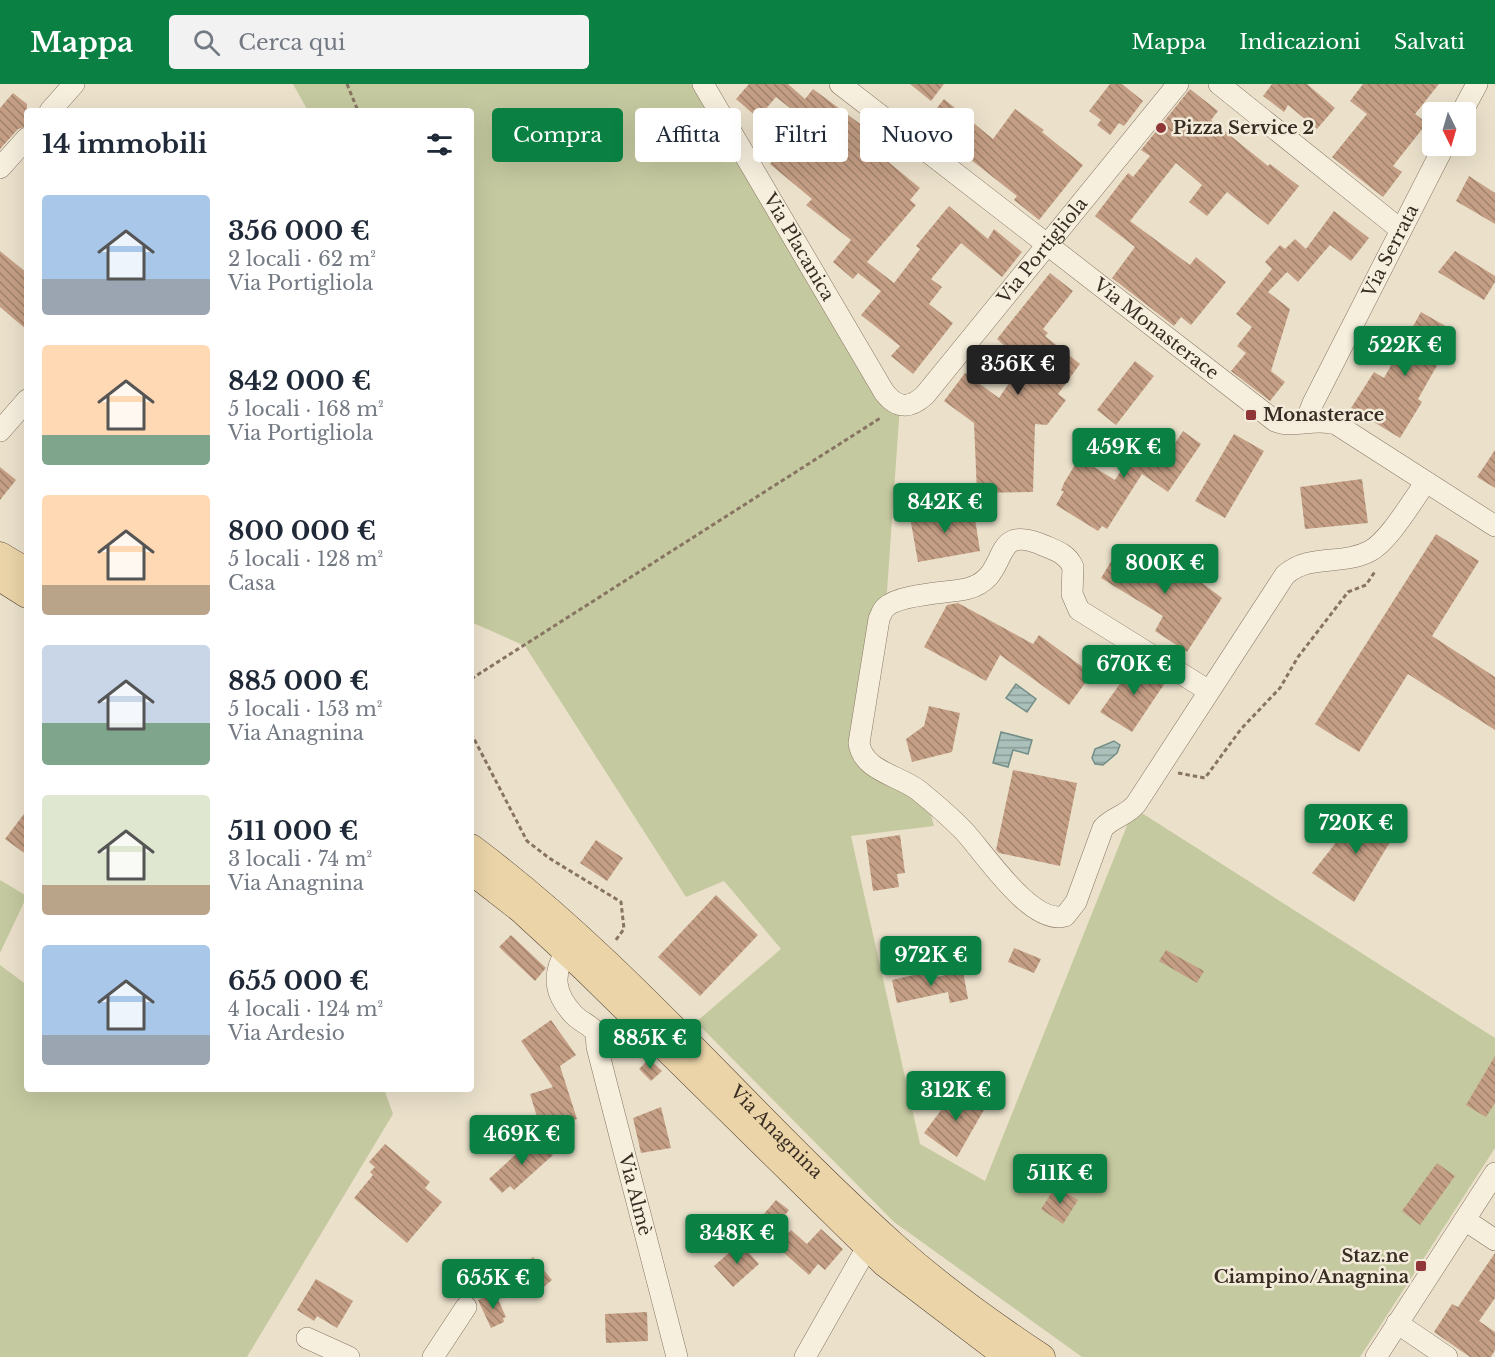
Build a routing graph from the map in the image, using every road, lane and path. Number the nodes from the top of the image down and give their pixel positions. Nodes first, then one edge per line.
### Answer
1 (74, 84) edge
2 (347, 84) edge
3 (703, 84) edge
4 (840, 84) edge
5 (1178, 84) edge
6 (1219, 84) edge
7 (1476, 84) edge
8 (1467, 102) edge
9 (53, 108) edge
10 (357, 108) edge
11 (24, 141) edge
12 (1439, 156) edge
13 (0, 168) edge
14 (1401, 230) junction
15 (1047, 247) junction
16 (24, 403) edge
17 (900, 405) junction
18 (1306, 421) junction
19 (0, 431) edge
20 (1426, 482) junction
21 (1495, 526) edge
22 (0, 555) edge
23 (1378, 566) dead end
24 (24, 569) edge
25 (0, 578) edge
26 (24, 593) edge
27 (474, 677) edge
28 (1209, 691) junction
29 (474, 739) edge
30 (1159, 769) junction
31 (474, 849) edge
32 (474, 873) edge
33 (566, 951) junction
34 (603, 957) junction
35 (1495, 1173) edge
36 (1465, 1220) junction
37 (1495, 1240) edge
38 (869, 1249) junction
39 (898, 1249) junction
40 (466, 1307) dead end
41 (1397, 1323) junction
42 (307, 1338) dead end
43 (350, 1357) edge
44 (433, 1357) edge
45 (677, 1357) edge
46 (806, 1357) edge
47 (1007, 1357) edge
48 (1042, 1357) edge
49 (1376, 1357) edge
50 (1447, 1357) edge

1 - 9 street
2 - 10 path
3 - 17 street, Via Placanica
4 - 15 street, Via Monasterace
5 - 15 street, Via Portigliola
6 - 14 street
7 - 8 street
11 - 13 street
12 - 14 street, Via Serrata
14 - 18 street, Via Serrata
15 - 17 street, Via Portigliola
15 - 18 street, Via Monasterace
16 - 19 street
17 - 27 path
18 - 20 street, Via Monasterace
20 - 21 street, Via Monasterace
20 - 28 street
22 - 24 main road
23 - 30 path
25 - 26 main road
28 - 30 street
28 - 30 street
29 - 34 path
31 - 34 main road, Via Anagnina
32 - 33 main road, Via Anagnina
33 - 38 main road, Via Anagnina
33 - 45 street, Via Almè
34 - 39 main road, Via Anagnina
35 - 36 street
36 - 37 street
36 - 41 street
38 - 39 street
38 - 46 street
38 - 47 main road, Via Anagnina
39 - 48 main road, Via Anagnina
40 - 44 street
41 - 49 street
41 - 50 street
42 - 43 street

